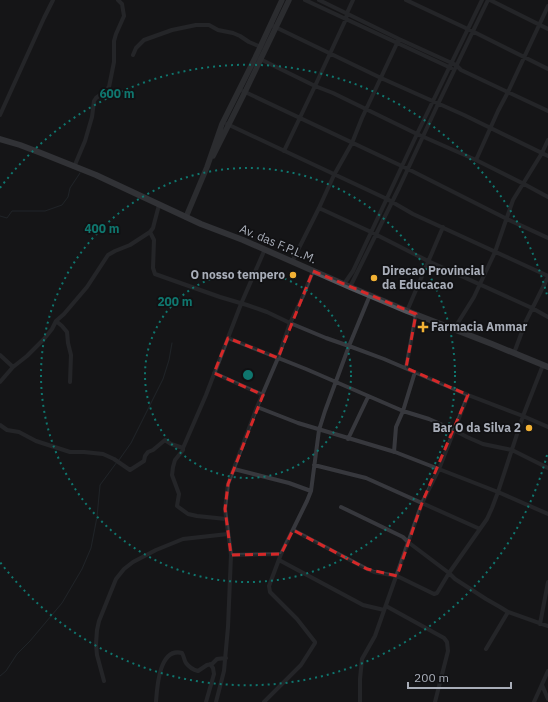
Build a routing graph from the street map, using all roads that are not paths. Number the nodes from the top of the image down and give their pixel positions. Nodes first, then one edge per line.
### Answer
1 (53, 0) edge
2 (118, 0) edge
3 (282, 0) edge
4 (289, 0) edge
5 (305, 0) edge
6 (319, 0) edge
7 (354, 0) edge
8 (406, 0) edge
9 (482, 0) edge
10 (489, 0) edge
11 (548, 6) edge
12 (347, 13) junction
13 (346, 19) junction
14 (539, 25) junction
15 (273, 26) junction
16 (548, 29) edge
17 (470, 30) junction
18 (398, 40) junction
19 (261, 47) junction
20 (330, 53) junction
21 (133, 55) dead end
22 (524, 57) junction
23 (258, 59) junction
24 (453, 66) junction
25 (548, 69) edge
26 (381, 78) junction
27 (315, 86) junction
28 (239, 91) junction
29 (245, 92) junction
30 (508, 92) junction
31 (436, 102) junction
32 (366, 110) junction
33 (548, 111) edge
34 (0, 115) edge
35 (300, 118) junction
36 (225, 124) junction
37 (491, 128) junction
38 (417, 134) junction
39 (422, 137) junction
40 (0, 139) edge
41 (548, 140) edge
42 (352, 143) junction
43 (284, 151) junction
44 (542, 153) junction
45 (548, 156) edge
46 (476, 160) junction
47 (402, 166) junction
48 (74, 167) junction
49 (408, 169) junction
50 (334, 175) junction
51 (524, 184) junction
52 (548, 197) edge
53 (387, 199) junction
54 (392, 202) junction
55 (159, 205) junction
56 (319, 208) junction
57 (186, 217) junction
58 (508, 219) junction
59 (443, 227) junction
60 (150, 232) junction
61 (371, 232) junction
62 (376, 235) junction
63 (548, 238) edge
64 (265, 250) junction
65 (495, 252) junction
66 (428, 261) junction
67 (292, 262) junction
68 (313, 271) junction
69 (548, 276) edge
70 (480, 284) junction
71 (347, 286) junction
72 (370, 295) junction
73 (241, 304) junction
74 (532, 308) junction
75 (407, 311) junction
76 (416, 314) junction
77 (548, 316) edge
78 (56, 321) junction
79 (290, 323) junction
80 (454, 329) junction
81 (228, 338) junction
82 (349, 346) junction
83 (514, 353) junction
84 (0, 355) edge
85 (278, 358) junction
86 (545, 366) edge
87 (13, 367) junction
88 (406, 368) junction
89 (415, 372) junction
90 (214, 373) junction
91 (335, 381) junction
92 (0, 382) edge
93 (70, 382) dead end
94 (263, 395) junction
95 (468, 395) junction
96 (368, 397) junction
97 (257, 407) junction
98 (403, 411) junction
99 (523, 416) junction
100 (0, 424) edge
101 (548, 427) edge
102 (319, 430) junction
103 (454, 430) junction
104 (348, 439) junction
105 (183, 448) junction
106 (512, 450) junction
107 (394, 452) junction
108 (314, 465) junction
109 (548, 468) edge
110 (439, 469) junction
111 (234, 470) junction
112 (311, 491) junction
113 (498, 492) junction
114 (422, 503) junction
115 (341, 507) dead end
116 (548, 514) edge
117 (226, 519) junction
118 (480, 529) junction
119 (294, 530) junction
120 (228, 534) junction
121 (408, 542) junction
122 (282, 554) junction
123 (231, 556) junction
124 (279, 560) junction
125 (449, 573) junction
126 (397, 576) junction
127 (548, 582) edge
128 (385, 608) junction
129 (508, 612) junction
130 (540, 624) junction
131 (548, 626) edge
132 (486, 649) dead end
133 (226, 658) junction
134 (210, 664) junction
135 (548, 671) edge
136 (104, 681) dead end
137 (542, 685) junction
138 (548, 699) edge
139 (156, 702) edge
140 (206, 702) edge
141 (216, 702) edge
142 (264, 702) edge
143 (360, 702) edge
144 (435, 702) edge
145 (534, 702) edge

1 - 34 street
2 - 48 street
3 - 15 street
4 - 15 street
5 - 13 street
6 - 12 street
7 - 12 street
8 - 17 street
9 - 17 street
10 - 14 street
10 - 17 street
11 - 14 street
12 - 13 street
12 - 18 street
13 - 18 street
13 - 20 street
14 - 16 street
14 - 22 street
15 - 19 street
15 - 20 street
15 - 23 street
17 - 22 street
17 - 24 street
18 - 24 street
18 - 26 street
19 - 21 street
19 - 23 street
20 - 26 street
20 - 27 street
22 - 25 street
22 - 30 street
23 - 27 street
23 - 28 street
23 - 29 street
24 - 30 street
24 - 31 street
26 - 31 street
26 - 32 street
27 - 32 street
27 - 35 street
28 - 29 street
28 - 36 street
29 - 35 street
29 - 36 street
30 - 33 street
30 - 37 street
31 - 37 street
31 - 38 street
31 - 39 street
32 - 38 street
32 - 42 street
35 - 42 street
35 - 43 street
36 - 43 street
36 - 57 street
37 - 44 street
37 - 46 street
38 - 39 street
38 - 47 street
39 - 46 street
39 - 49 street
40 - 48 main road, Av. das F.P.L.M.
41 - 44 street
42 - 47 street
42 - 50 street
43 - 50 street
44 - 45 street
44 - 51 street
46 - 51 street
47 - 49 street
47 - 53 street
48 - 55 main road, Av. das F.P.L.M.
49 - 54 street
49 - 58 street
50 - 53 street
50 - 56 street
51 - 52 street
51 - 58 street
53 - 54 street
53 - 61 street
54 - 59 street
54 - 62 street
55 - 57 main road, Av. das F.P.L.M.
55 - 60 street
56 - 61 street
56 - 67 street
57 - 64 main road, Av. das F.P.L.M.
58 - 63 street
58 - 65 street
59 - 65 street
59 - 66 street
60 - 73 street
60 - 78 street
61 - 62 street
61 - 71 street
62 - 66 street
62 - 71 street
64 - 67 main road, Av. das F.P.L.M.
64 - 73 street
65 - 69 street
65 - 70 street
66 - 70 street
66 - 75 street
67 - 68 main road, Av. das F.P.L.M.
68 - 71 main road, Av. das F.P.L.M.
68 - 79 street
69 - 74 street
70 - 74 street
70 - 80 street
71 - 72 main road, Av. das F.P.L.M.
72 - 75 main road, Av. das F.P.L.M.
72 - 82 street
73 - 79 street
73 - 81 street
74 - 77 street
74 - 83 street
75 - 76 main road, Av. das F.P.L.M.
76 - 80 main road, Av. das F.P.L.M.
76 - 88 street
78 - 87 street
78 - 93 street
79 - 82 street
79 - 85 street
80 - 83 main road, Av. das F.P.L.M.
81 - 85 street
81 - 90 street
82 - 88 street
82 - 91 street
83 - 86 main road, Av. das F.P.L.M.
84 - 87 street
85 - 91 street
85 - 94 street
86 - 99 street
87 - 92 street
88 - 89 street
89 - 95 street
89 - 98 street
90 - 94 street
90 - 105 street
91 - 96 street
91 - 102 street
94 - 97 street
95 - 99 street
95 - 103 street
96 - 98 street
96 - 104 street
97 - 102 street
97 - 111 street
98 - 103 street
98 - 107 street
99 - 101 street
99 - 106 street
100 - 105 street
102 - 104 street
102 - 108 street
103 - 106 street
103 - 110 street
104 - 107 street
105 - 117 street
106 - 109 street
106 - 113 street
107 - 110 street
108 - 112 street
108 - 114 street
110 - 113 street
110 - 114 street
111 - 112 street
111 - 117 street
112 - 119 street
113 - 116 street
113 - 118 street
114 - 118 street
114 - 121 street
115 - 121 street
117 - 120 street
118 - 125 street
119 - 122 street
119 - 126 street
120 - 123 street
120 - 136 street
121 - 125 street
121 - 126 street
122 - 123 street
122 - 124 street
123 - 133 street
124 - 128 street
124 - 142 street
125 - 126 street
125 - 129 street
126 - 128 street
127 - 130 street
128 - 143 street
128 - 144 street
129 - 130 street
129 - 132 street
130 - 131 street
133 - 134 street
133 - 141 street
134 - 139 street
134 - 140 street
135 - 137 street
137 - 138 street
137 - 145 street

